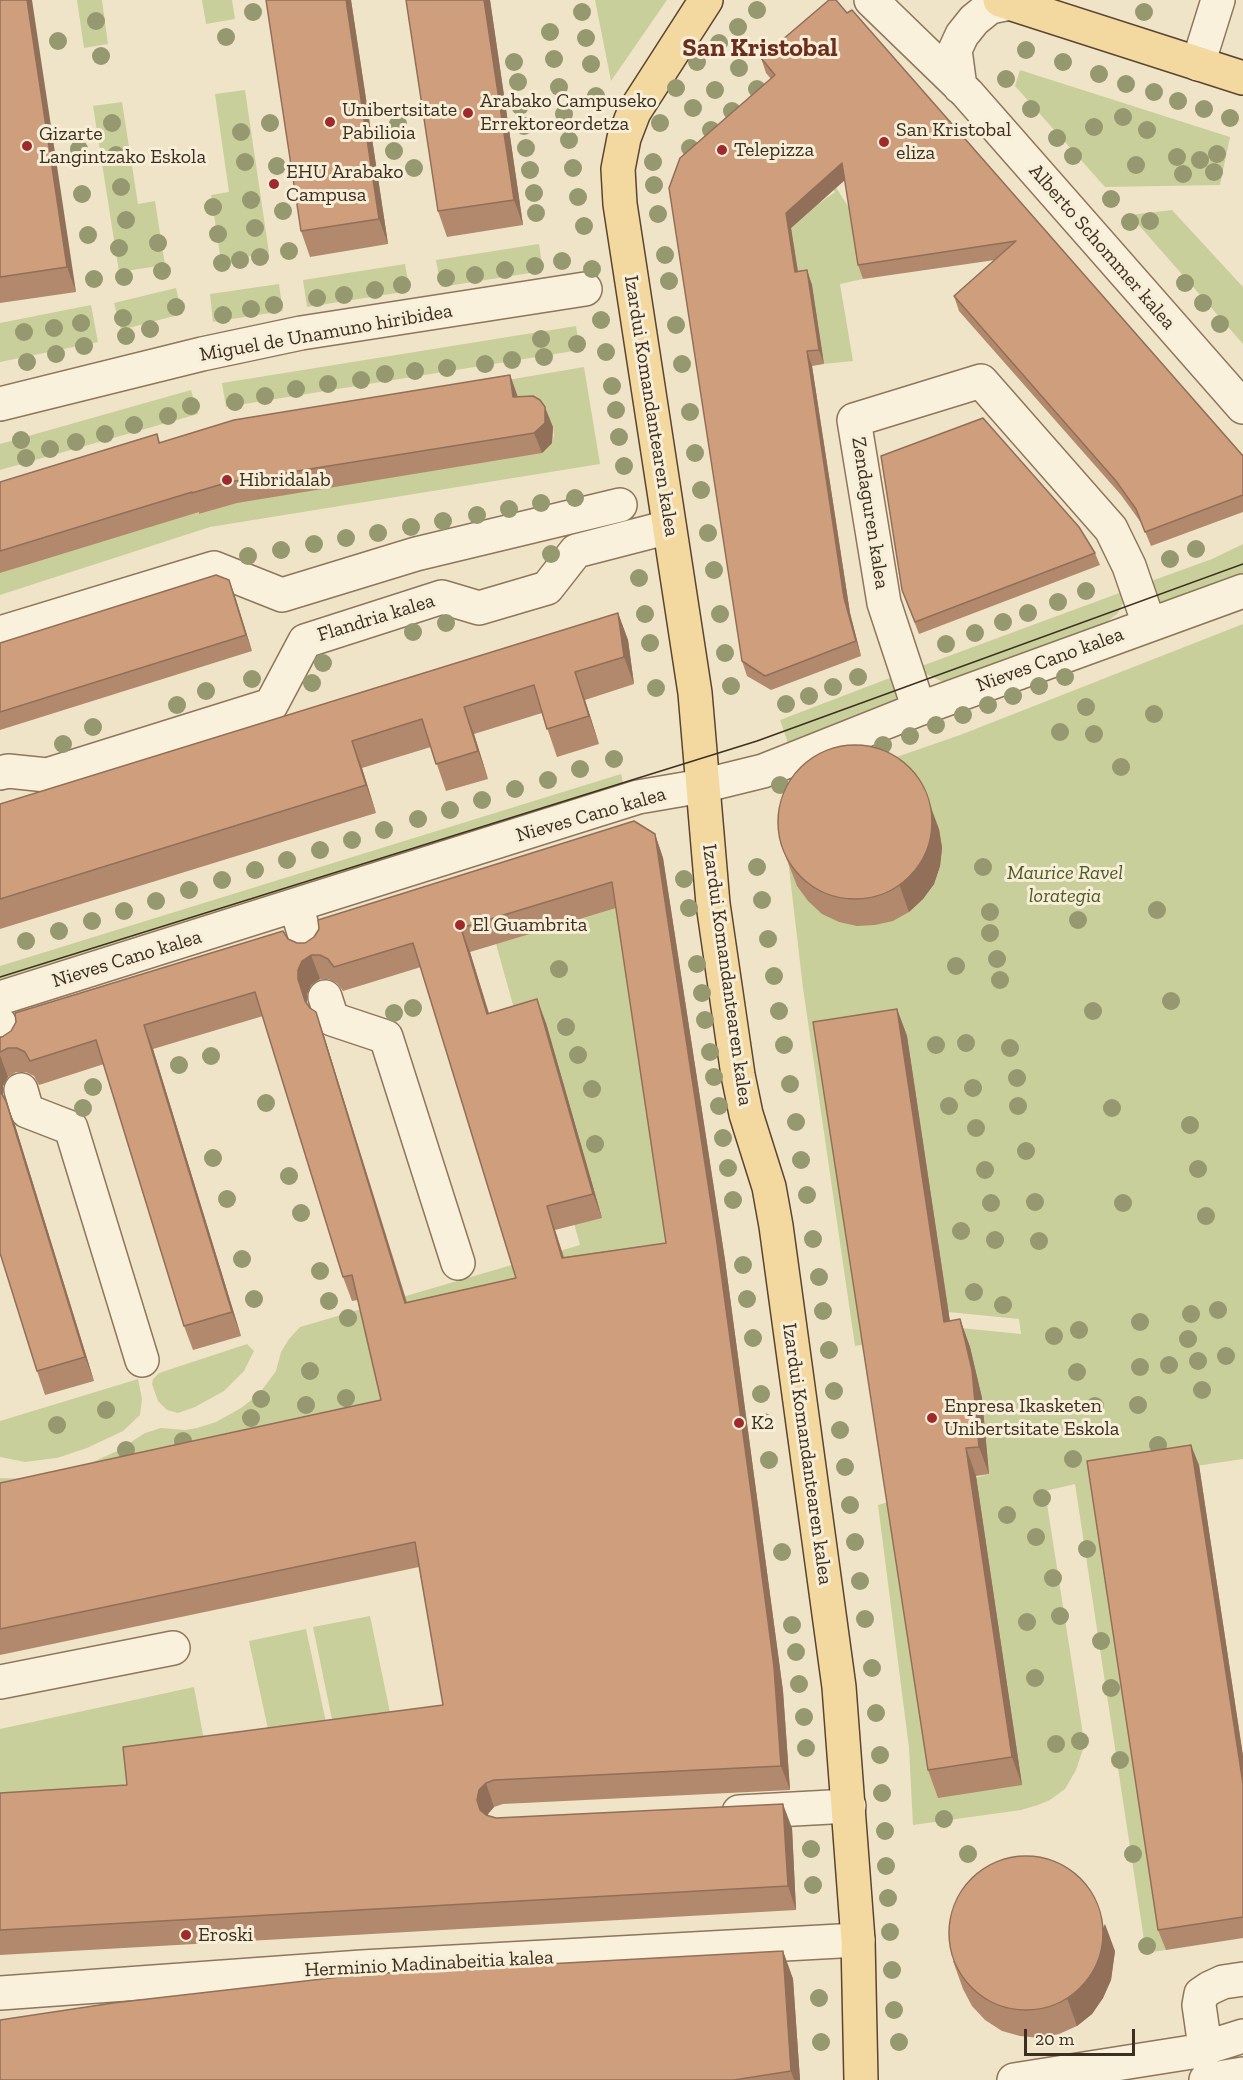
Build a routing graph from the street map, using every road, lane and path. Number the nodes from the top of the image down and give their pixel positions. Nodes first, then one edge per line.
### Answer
1 (706, 0) edge
2 (871, 0) edge
3 (1218, 0) edge
4 (1005, 2) edge
5 (1198, 64) junction
6 (1243, 78) edge
7 (960, 87) junction
8 (585, 289) dead end
9 (0, 404) edge
10 (1243, 407) edge
11 (620, 505) dead end
12 (669, 527) junction
13 (1243, 591) edge
14 (1149, 624) junction
15 (0, 633) edge
16 (919, 709) junction
17 (763, 771) junction
18 (0, 773) edge
19 (702, 786) junction
20 (706, 834) junction
21 (296, 906) junction
22 (309, 949) edge
23 (325, 997) edge
24 (0, 998) edge
25 (21, 1090) edge
26 (458, 1263) dead end
27 (141, 1360) dead end
28 (173, 1648) dead end
29 (0, 1682) edge
30 (849, 1806) junction
31 (708, 1813) edge
32 (858, 1940) junction
33 (1243, 1979) edge
34 (0, 1993) edge
35 (1243, 2036) edge
36 (1205, 2047) junction
37 (1243, 2074) edge
38 (861, 2080) edge
39 (1014, 2080) edge
40 (1206, 2080) edge

1 - 12 main road, Izardui Komandantearen kalea
2 - 7 street, Alberto Schommer kalea
3 - 5 street
4 - 5 main road
4 - 7 street
5 - 6 main road
7 - 10 street, Alberto Schommer kalea
8 - 9 street, Miguel de Unamuno hiribidea
11 - 15 street
12 - 18 street, Flandria kalea
12 - 19 main road, Izardui Komandantearen kalea
13 - 14 street, Nieves Cano kalea
14 - 16 street, Nieves Cano kalea
14 - 16 street, Zendaguren kalea
16 - 17 street, Nieves Cano kalea
17 - 19 street, Nieves Cano kalea
17 - 20 street, Izardui Komandantearen kalea
19 - 20 main road, Izardui Komandantearen kalea
19 - 21 street, Nieves Cano kalea
20 - 30 main road, Izardui Komandantearen kalea
21 - 22 street
21 - 24 street, Nieves Cano kalea
23 - 26 street
25 - 27 street
28 - 29 street
30 - 31 street
30 - 32 main road, Izardui Komandantearen kalea
32 - 34 street, Herminio Madinabeitia kalea
32 - 38 main road, Izardui Komandantearen kalea
33 - 36 street
35 - 36 street
36 - 39 street
37 - 40 street

